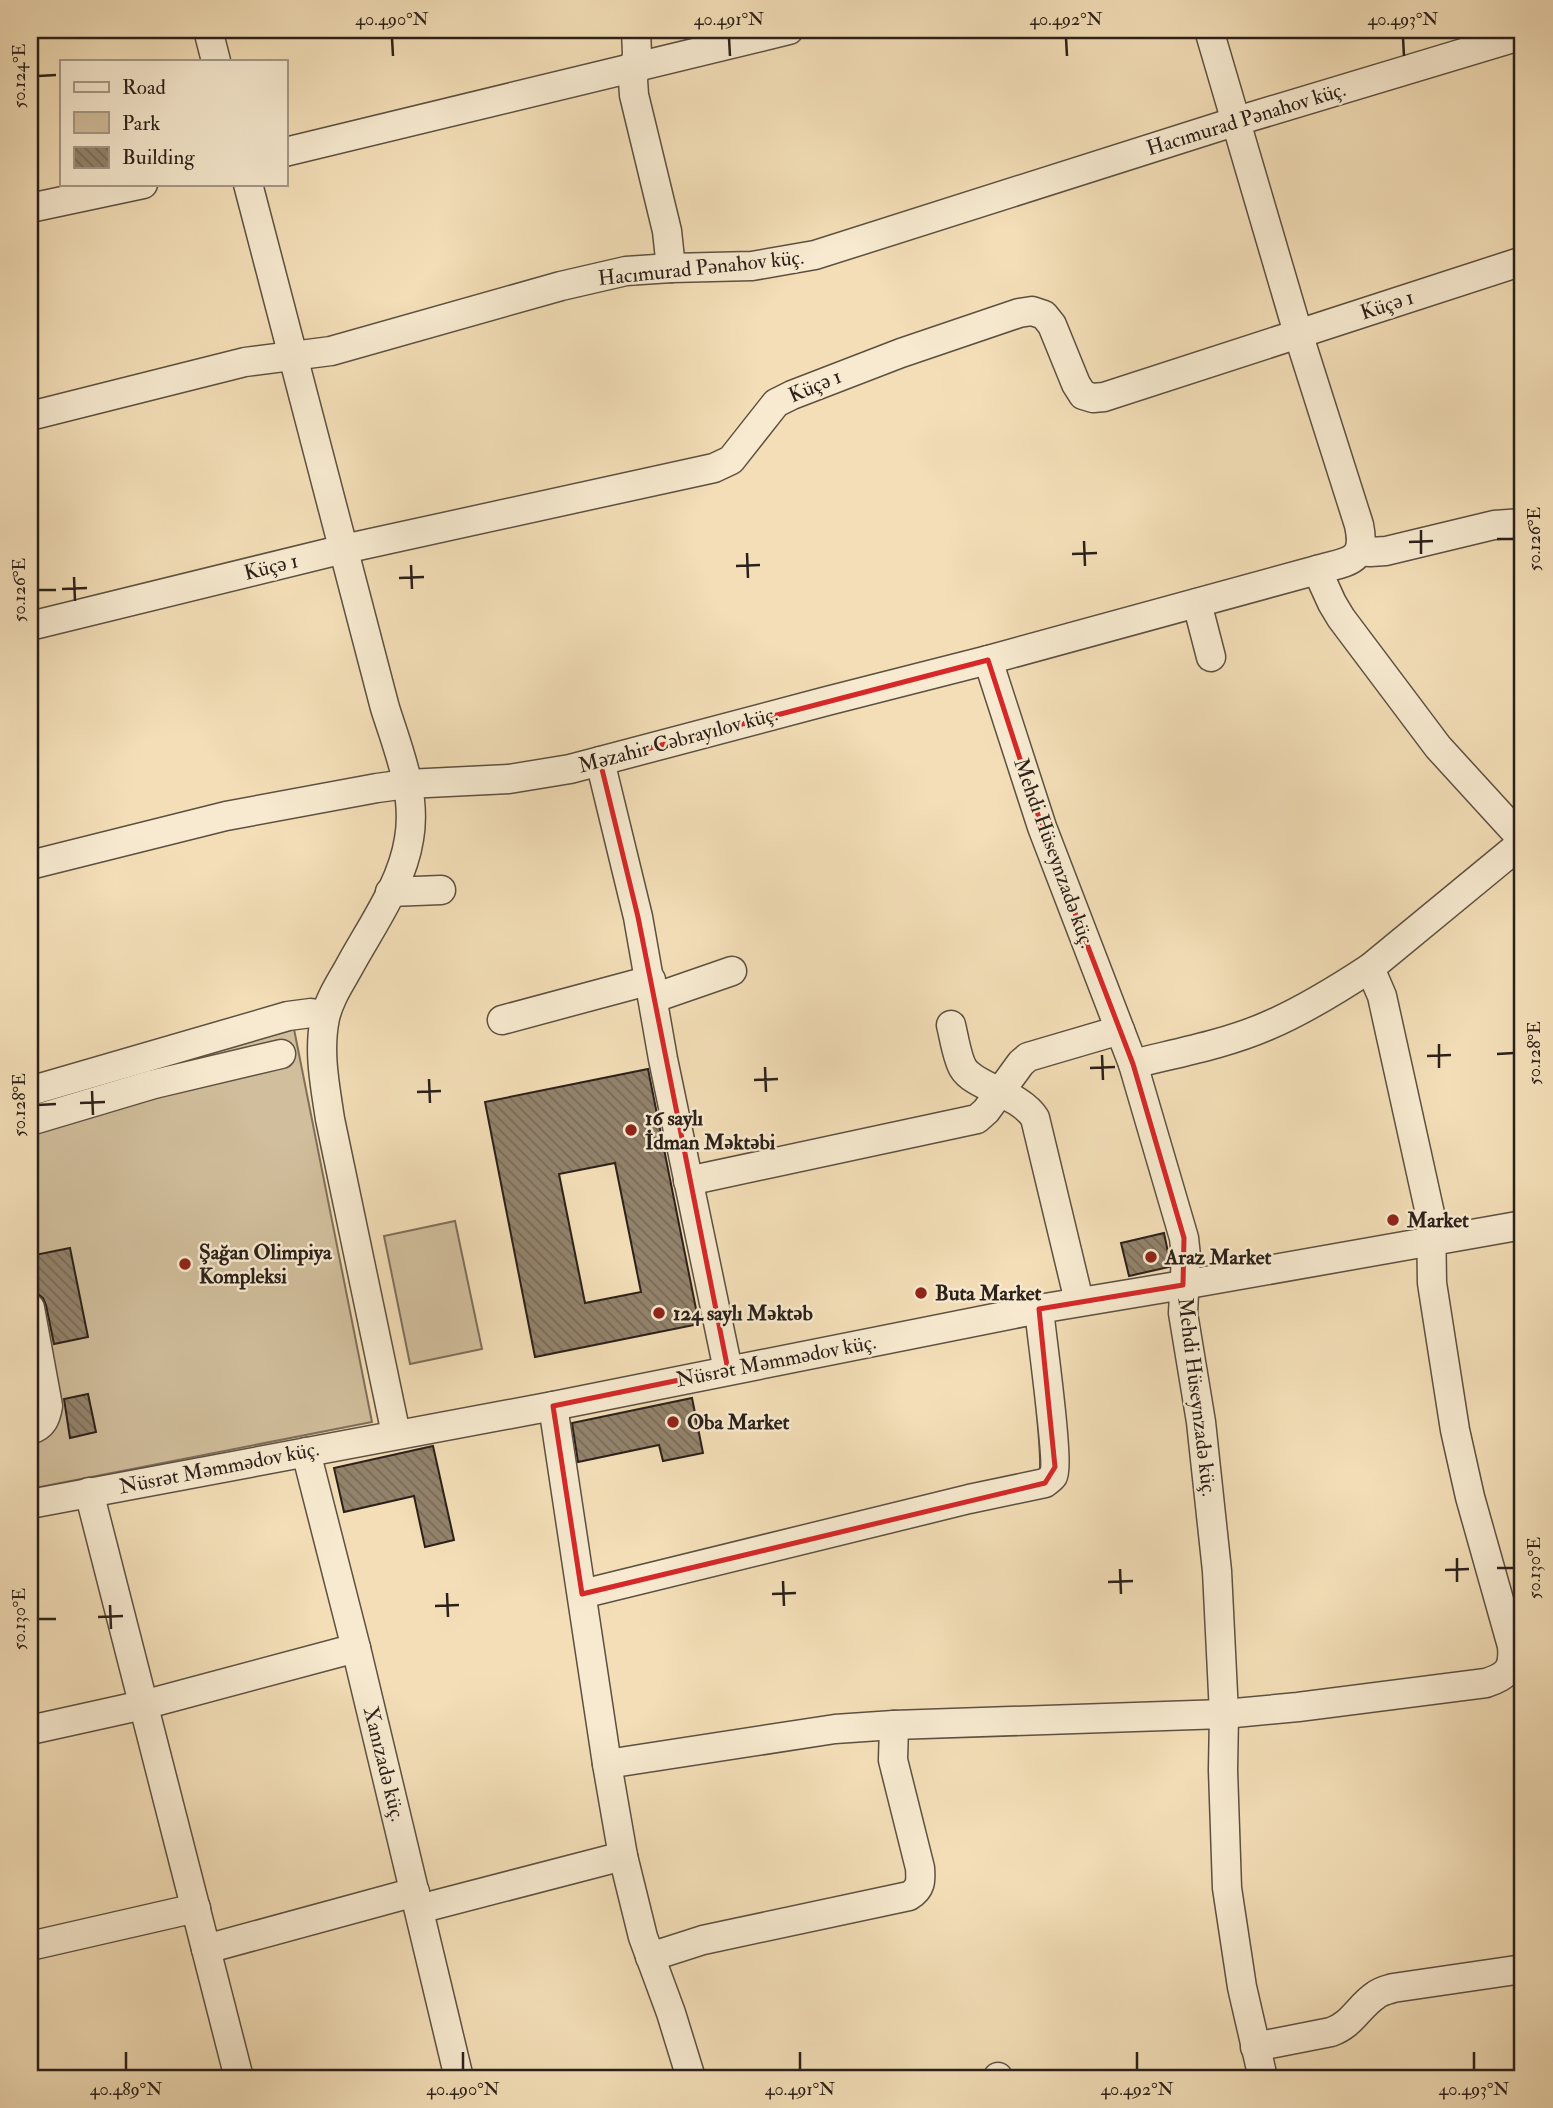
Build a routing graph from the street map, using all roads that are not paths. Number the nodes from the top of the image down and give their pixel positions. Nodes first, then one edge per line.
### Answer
1 (208, 30) edge
2 (636, 30) edge
3 (789, 30) edge
4 (1209, 30) edge
5 (1523, 35) edge
6 (216, 60) edge
7 (635, 69) junction
8 (1237, 121) junction
9 (287, 152) edge
10 (134, 186) edge
11 (249, 186) edge
12 (30, 208) edge
13 (1523, 261) edge
14 (671, 268) junction
15 (1298, 333) junction
16 (294, 356) junction
17 (30, 416) edge
18 (1523, 523) edge
19 (344, 549) junction
20 (1360, 551) junction
21 (1317, 570) junction
22 (1197, 603) junction
23 (30, 626) edge
24 (1211, 657) dead end
25 (988, 660) junction
26 (600, 761) junction
27 (407, 784) junction
28 (1523, 841) edge
29 (30, 865) edge
30 (441, 890) dead end
31 (390, 892) junction
32 (1370, 968) junction
33 (732, 971) dead end
34 (652, 989) junction
35 (326, 1015) junction
36 (502, 1020) dead end
37 (951, 1025) dead end
38 (1120, 1030) junction
39 (281, 1054) dead end
40 (1133, 1064) junction
41 (30, 1091) edge
42 (1000, 1091) junction
43 (30, 1121) edge
44 (688, 1181) junction
45 (1523, 1225) edge
46 (1433, 1240) junction
47 (1184, 1285) junction
48 (1079, 1301) junction
49 (30, 1308) edge
50 (1039, 1309) junction
51 (728, 1370) junction
52 (553, 1406) junction
53 (30, 1430) edge
54 (396, 1434) junction
55 (306, 1451) junction
56 (89, 1492) junction
57 (30, 1504) edge
58 (582, 1594) junction
59 (356, 1648) junction
60 (1516, 1674) edge
61 (143, 1705) junction
62 (1224, 1714) junction
63 (894, 1725) junction
64 (30, 1730) edge
65 (607, 1764) junction
66 (623, 1856) junction
67 (417, 1900) junction
68 (196, 1908) junction
69 (30, 1945) edge
70 (206, 1949) junction
71 (650, 1957) junction
72 (1523, 1969) edge
73 (1255, 2047) junction
74 (239, 2078) edge
75 (459, 2078) edge
76 (691, 2078) edge
77 (1263, 2078) edge

1 - 6 street
2 - 7 street
3 - 7 street
4 - 8 street
5 - 8 street, Hacımurad Pənahov küç.
7 - 9 street
7 - 14 street
8 - 14 street, Hacımurad Pənahov küç.
8 - 15 street
10 - 12 street
11 - 16 street
13 - 15 street, Küçə 1
14 - 16 street, Hacımurad Pənahov küç.
15 - 19 street, Küçə 1
15 - 20 street
16 - 17 street, Hacımurad Pənahov küç.
16 - 19 street
18 - 20 street
19 - 23 street, Küçə 1
19 - 27 street
20 - 21 street, Məzahir Cəbrayılov küç.
21 - 22 street, Məzahir Cəbrayılov küç.
21 - 28 street
22 - 24 street
22 - 25 street, Məzahir Cəbrayılov küç.
25 - 26 street, Məzahir Cəbrayılov küç.
25 - 38 street, Mehdi Hüseynzadə küç.
26 - 27 street, Məzahir Cəbrayılov küç.
26 - 34 street
27 - 29 street, Məzahir Cəbrayılov küç.
27 - 31 street
28 - 32 street
30 - 31 street
31 - 35 street
32 - 40 street
32 - 46 street
33 - 34 street
34 - 36 street
34 - 44 street
35 - 41 street
35 - 54 street
37 - 42 street
38 - 40 street, Mehdi Hüseynzadə küç.
38 - 42 street
39 - 43 street
40 - 47 street, Mehdi Hüseynzadə küç.
42 - 44 street
42 - 48 street
44 - 51 street
45 - 46 street, Nüsrət Məmmədov küç.
46 - 47 street, Nüsrət Məmmədov küç.
46 - 60 street
47 - 48 street, Nüsrət Məmmədov küç.
47 - 62 street, Mehdi Hüseynzadə küç.
48 - 50 street, Nüsrət Məmmədov küç.
49 - 53 street
50 - 51 street, Nüsrət Məmmədov küç.
50 - 58 street
51 - 52 street, Nüsrət Məmmədov küç.
52 - 54 street, Nüsrət Məmmədov küç.
52 - 58 street
54 - 55 street, Nüsrət Məmmədov küç.
55 - 56 street, Nüsrət Məmmədov küç.
55 - 59 street, Xanızadə küç.
56 - 57 street, Nüsrət Məmmədov küç.
56 - 61 street
58 - 65 street
59 - 61 street
59 - 67 street, Xanızadə küç.
60 - 62 street
61 - 64 street
61 - 68 street
62 - 63 street
62 - 73 street, Mehdi Hüseynzadə küç.
63 - 65 street
63 - 71 street
65 - 66 street
66 - 67 street
66 - 71 street
67 - 70 street
67 - 75 street, Xanızadə küç.
68 - 69 street
68 - 70 street
70 - 74 street
71 - 76 street
72 - 73 street
73 - 77 street, Mehdi Hüseynzadə küç.

